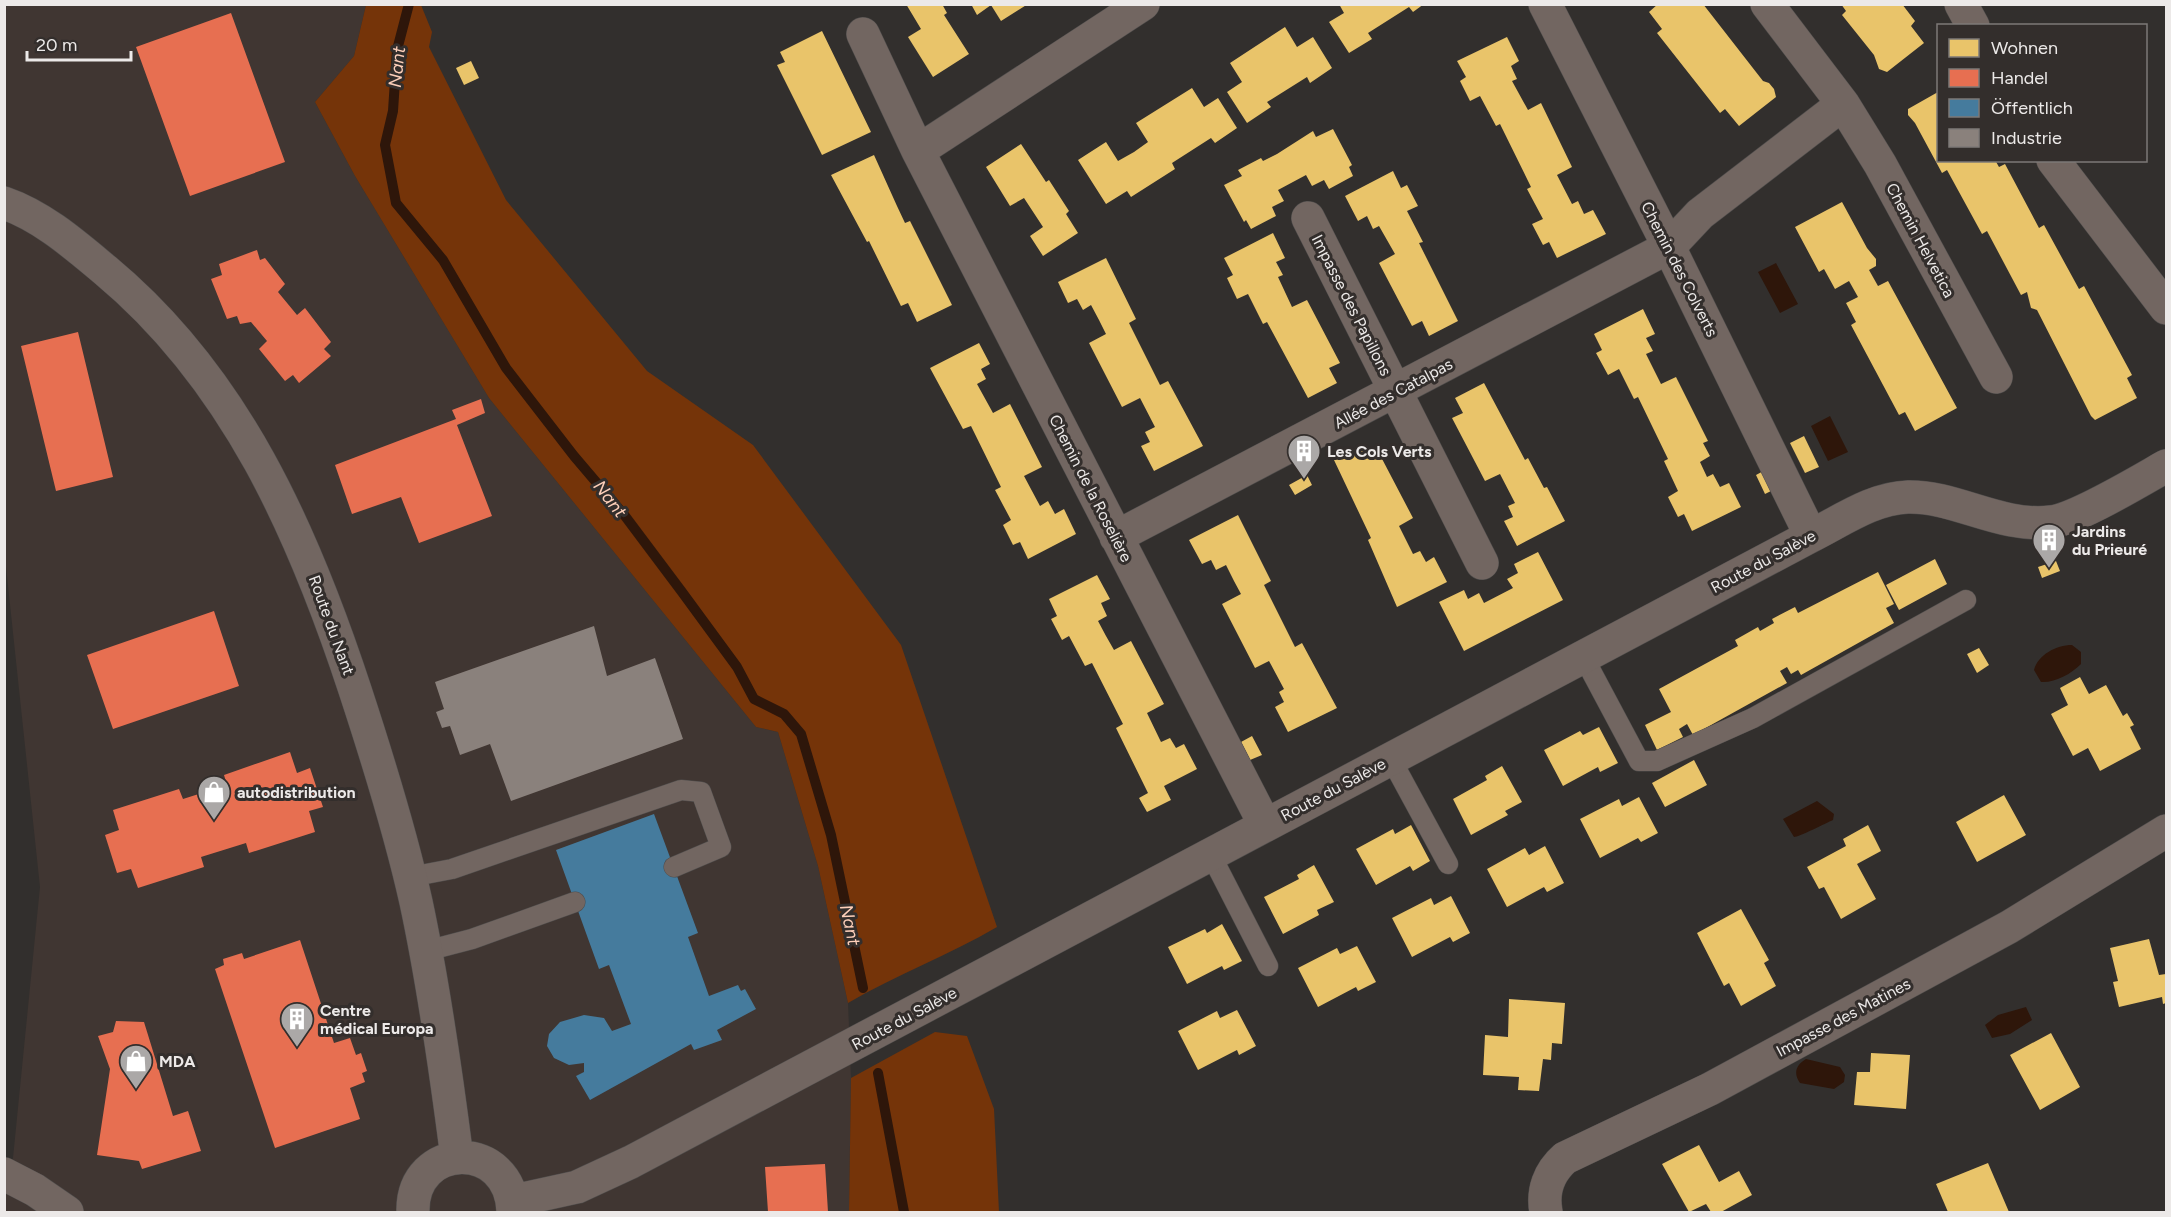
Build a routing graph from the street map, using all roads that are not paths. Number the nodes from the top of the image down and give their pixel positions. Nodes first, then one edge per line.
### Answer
1 (1143, 4) edge
2 (1545, 4) edge
3 (1767, 4) edge
4 (1961, 4) edge
5 (1972, 24) edge
6 (863, 34) dead end
7 (1843, 104) junction
8 (918, 151) junction
9 (2055, 162) edge
10 (4, 203) edge
11 (1308, 218) dead end
12 (1669, 247) junction
13 (2166, 308) edge
14 (1996, 377) dead end
15 (1397, 392) junction
16 (2166, 466) edge
17 (1811, 536) junction
18 (1116, 537) junction
19 (1482, 563) dead end
20 (1966, 600) dead end
21 (1583, 656) junction
22 (1391, 759) junction
23 (1265, 825) junction
24 (2166, 831) edge
25 (1211, 855) junction
26 (1448, 864) dead end
27 (674, 867) dead end
28 (410, 877) junction
29 (575, 902) dead end
30 (426, 951) junction
31 (1268, 966) dead end
32 (457, 1158) junction
33 (4, 1174) edge
34 (513, 1207) edge
35 (68, 1212) edge
36 (413, 1212) edge
37 (1546, 1212) edge

1 - 8 street
2 - 12 street, Chemin des Colverts
3 - 7 street, Chemin Helvetica
4 - 5 street
6 - 8 street, Chemin de la Roselière
7 - 12 street
7 - 14 street, Chemin Helvetica
8 - 18 street, Chemin de la Roselière
9 - 13 street
10 - 28 street, Route du Nant
11 - 15 street, Impasse des Papillons
12 - 15 street, Allée des Catalpas
12 - 17 street, Chemin des Colverts
15 - 18 street, Allée des Catalpas
15 - 19 street, Impasse des Papillons
16 - 17 street, Route du Salève
17 - 21 street, Route du Salève
18 - 23 street, Chemin de la Roselière
20 - 21 lane
21 - 22 street, Route du Salève
22 - 23 street, Route du Salève
22 - 26 lane
23 - 25 street, Route du Salève
24 - 37 street, Impasse des Matines
25 - 31 lane
25 - 34 street, Route du Salève
27 - 28 lane
28 - 30 street, Route du Nant
29 - 30 lane
30 - 32 street, Route du Nant
32 - 34 street
32 - 36 street
33 - 35 street

